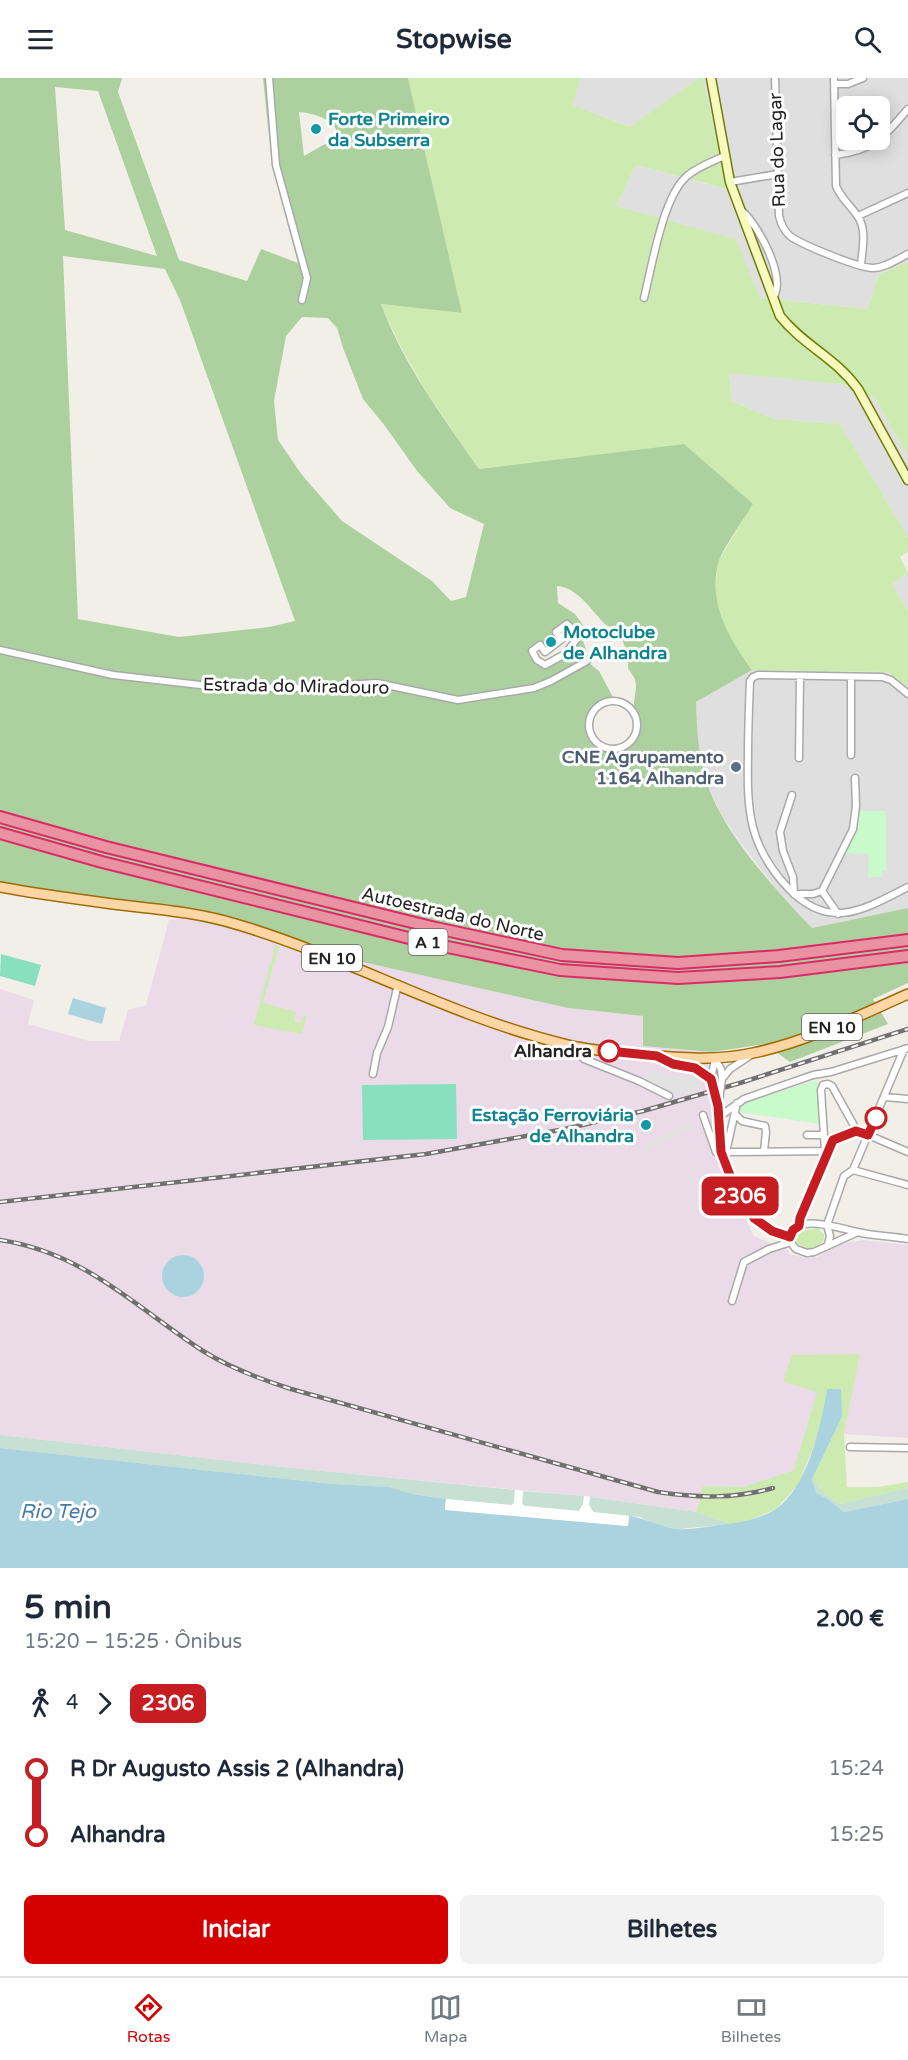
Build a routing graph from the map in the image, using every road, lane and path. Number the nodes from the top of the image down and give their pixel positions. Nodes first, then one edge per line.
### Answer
1 (269, 78) edge
2 (711, 78) edge
3 (775, 78) edge
4 (863, 78) edge
5 (834, 81) edge
6 (908, 109) edge
7 (835, 155) junction
8 (724, 156) junction
9 (777, 174) junction
10 (730, 182) junction
11 (908, 194) edge
12 (858, 216) junction
13 (908, 254) edge
14 (861, 266) junction
15 (644, 298) dead end
16 (302, 300) dead end
17 (908, 480) edge
18 (540, 645) joint
19 (0, 650) edge
20 (587, 661) dead end
21 (801, 676) junction
22 (851, 676) junction
23 (908, 694) edge
24 (621, 702) joint
25 (851, 755) dead end
26 (799, 758) dead end
27 (855, 778) dead end
28 (792, 795) dead end
29 (0, 817) edge
30 (0, 833) edge
31 (0, 887) edge
32 (908, 887) edge
33 (822, 891) junction
34 (794, 894) junction
35 (838, 914) junction
36 (908, 940) edge
37 (908, 956) edge
38 (399, 984) junction
39 (908, 994) edge
40 (567, 1045) junction
41 (906, 1049) edge
42 (754, 1053) junction
43 (657, 1056) junction
44 (715, 1059) junction
45 (373, 1074) dead end
46 (711, 1079) junction
47 (722, 1079) junction
48 (669, 1096) dead end
49 (885, 1097) junction
50 (906, 1097) edge
51 (737, 1102) junction
52 (718, 1106) junction
53 (723, 1113) dead end
54 (735, 1114) junction
55 (703, 1115) dead end
56 (856, 1131) junction
57 (807, 1135) dead end
58 (824, 1135) junction
59 (868, 1135) junction
60 (764, 1151) junction
61 (827, 1151) junction
62 (726, 1152) junction
63 (908, 1152) edge
64 (853, 1170) junction
65 (908, 1185) edge
66 (827, 1225) junction
67 (799, 1226) junction
68 (858, 1232) junction
69 (790, 1239) junction
70 (908, 1239) edge
71 (828, 1244) junction
72 (732, 1301) dead end
73 (850, 1447) dead end
74 (908, 1448) edge

1 - 16 street
2 - 8 street
3 - 9 street, Rua do Lagar
4 - 5 street
5 - 7 street
6 - 7 street
7 - 12 street
8 - 10 street
8 - 15 street
9 - 10 street
9 - 14 street, Rua do Lagar
10 - 17 street
11 - 12 street
12 - 14 street
13 - 14 street, Rua do Lagar
18 - 18 street
19 - 20 street, Estrada do Miradouro
21 - 22 street
21 - 26 street
21 - 34 street
22 - 23 street
22 - 25 street
24 - 24 street
27 - 33 street
28 - 34 street
29 - 36 highway, Autoestrada do Norte / A 1
30 - 37 highway, Autoestrada do Norte / A 1
31 - 38 main road, EN 10
32 - 35 street
33 - 34 street
33 - 35 street
34 - 35 street
38 - 40 main road, EN 10
38 - 45 street
39 - 42 main road, EN 10
40 - 43 main road, EN 10
40 - 48 street
41 - 49 street
41 - 51 street
42 - 44 main road, EN 10
42 - 47 street
43 - 44 main road, EN 10
43 - 46 street
44 - 46 street
44 - 47 street
46 - 52 street, bridge
47 - 52 street, bridge
49 - 50 street
49 - 59 street
51 - 53 street
51 - 54 street
52 - 69 street, bridge
54 - 60 street
54 - 62 street
55 - 62 street
56 - 58 street
56 - 59 street
56 - 61 street
57 - 58 street
58 - 61 street
59 - 63 street
59 - 64 street
60 - 61 street
60 - 62 street
61 - 67 street
64 - 65 street
64 - 66 street
66 - 67 street
66 - 68 street
66 - 71 street
67 - 69 street
68 - 70 street
68 - 71 street
69 - 71 street
69 - 72 street
73 - 74 street

